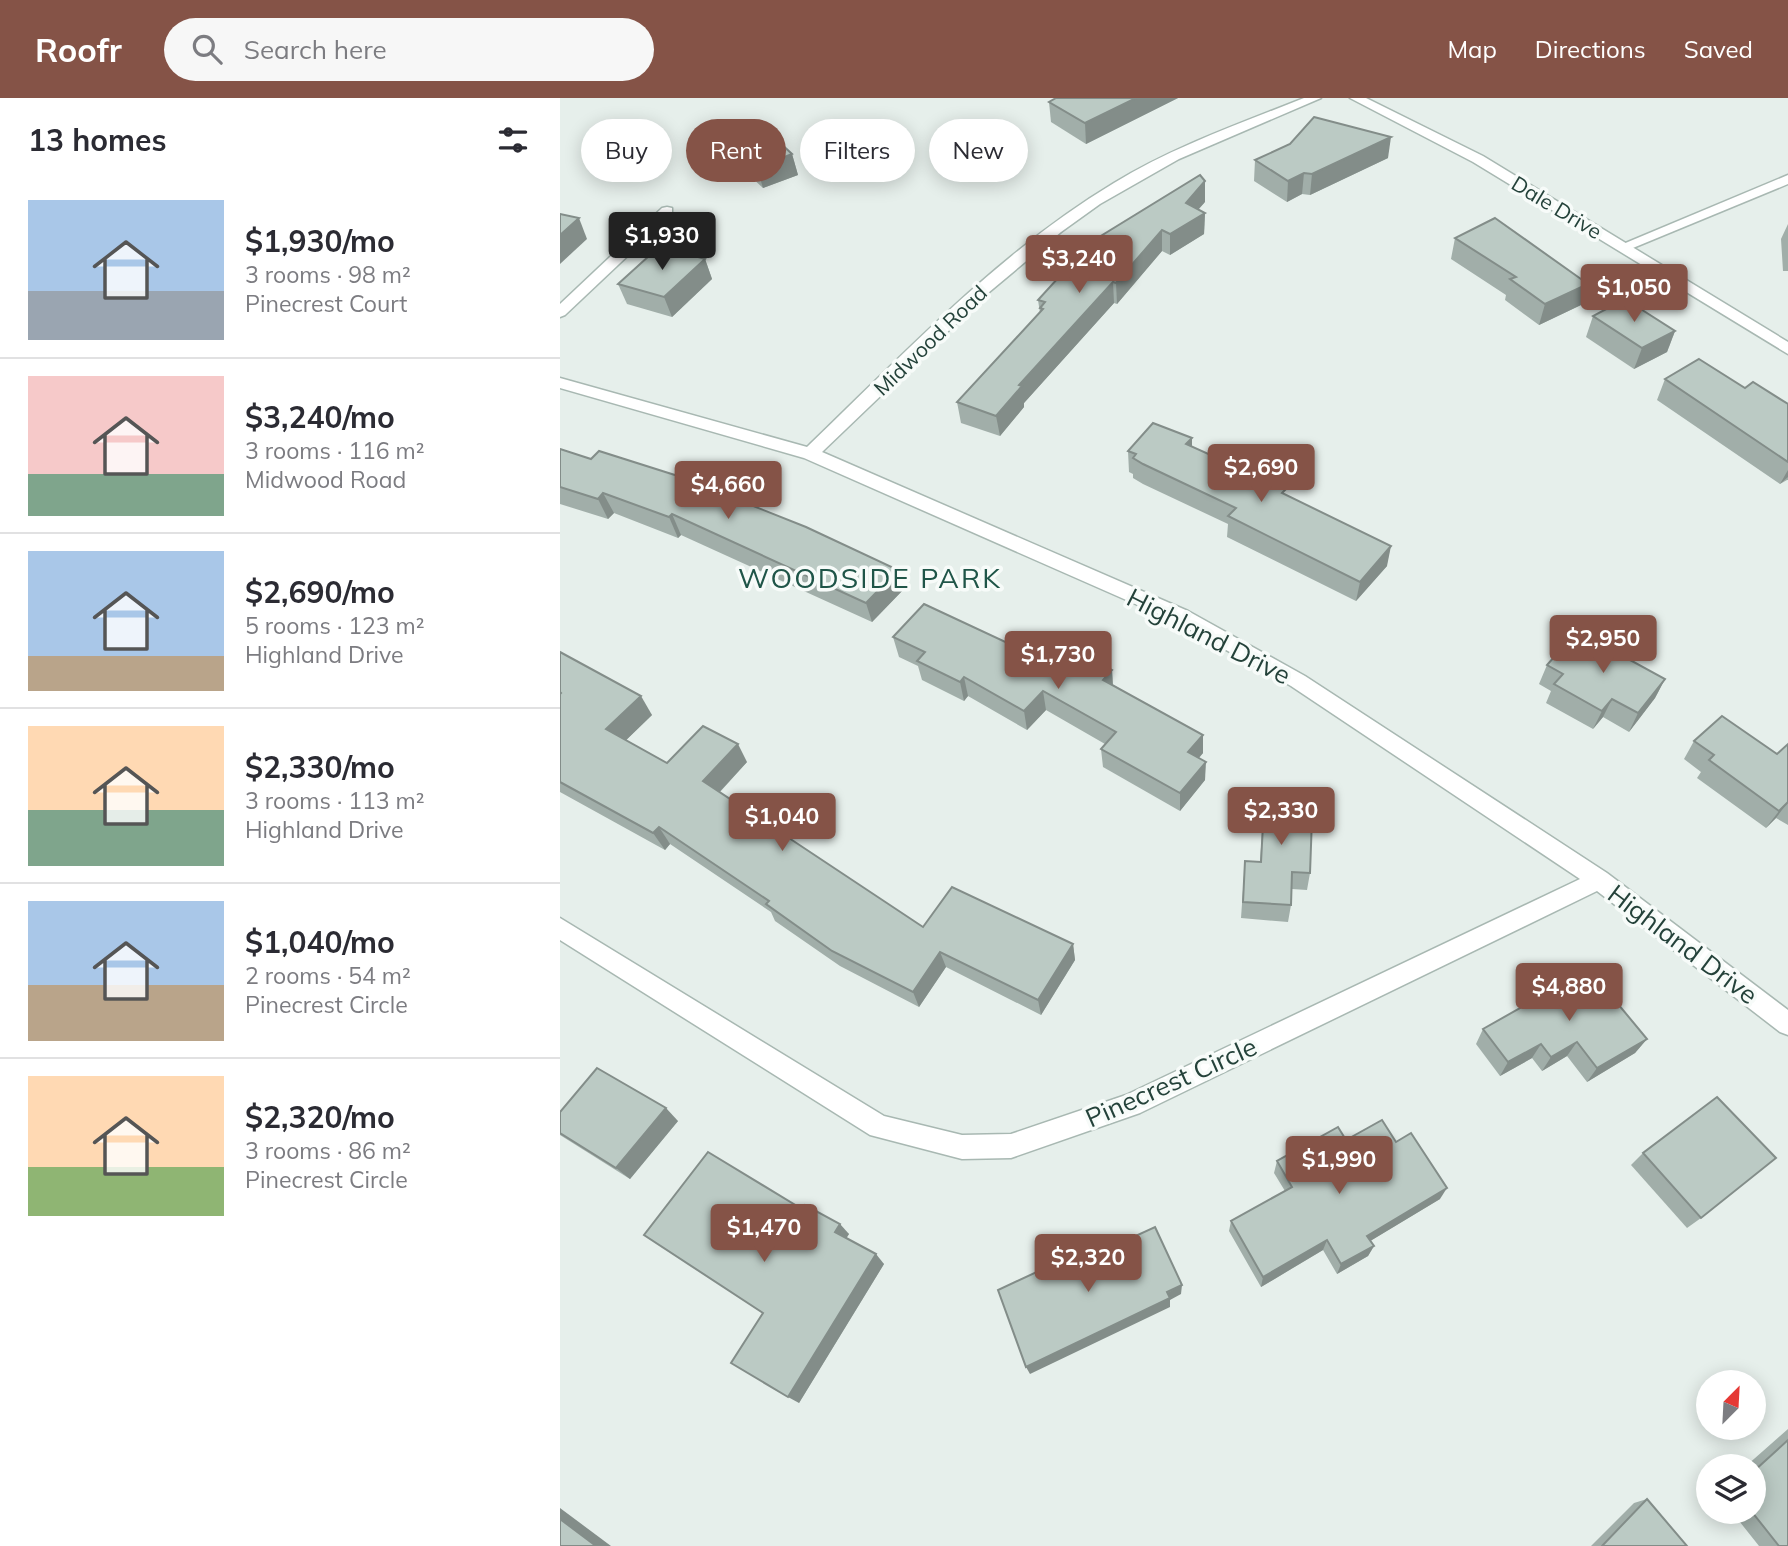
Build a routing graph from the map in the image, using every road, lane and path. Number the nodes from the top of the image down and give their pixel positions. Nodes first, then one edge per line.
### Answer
1 (1315, 98) edge
2 (1356, 98) edge
3 (1788, 179) edge
4 (667, 211) dead end
5 (1623, 247) junction
6 (560, 312) edge
7 (1788, 349) edge
8 (560, 383) edge
9 (810, 454) junction
10 (1599, 880) junction
11 (560, 928) edge
12 (1788, 1024) edge

1 - 9 street, Midwood Road
2 - 5 street, Dale Drive
3 - 5 street
4 - 6 street
5 - 7 street, Dale Drive
8 - 9 street, Highland Drive
9 - 10 street, Highland Drive
10 - 11 street, Pinecrest Circle
10 - 12 street, Highland Drive

